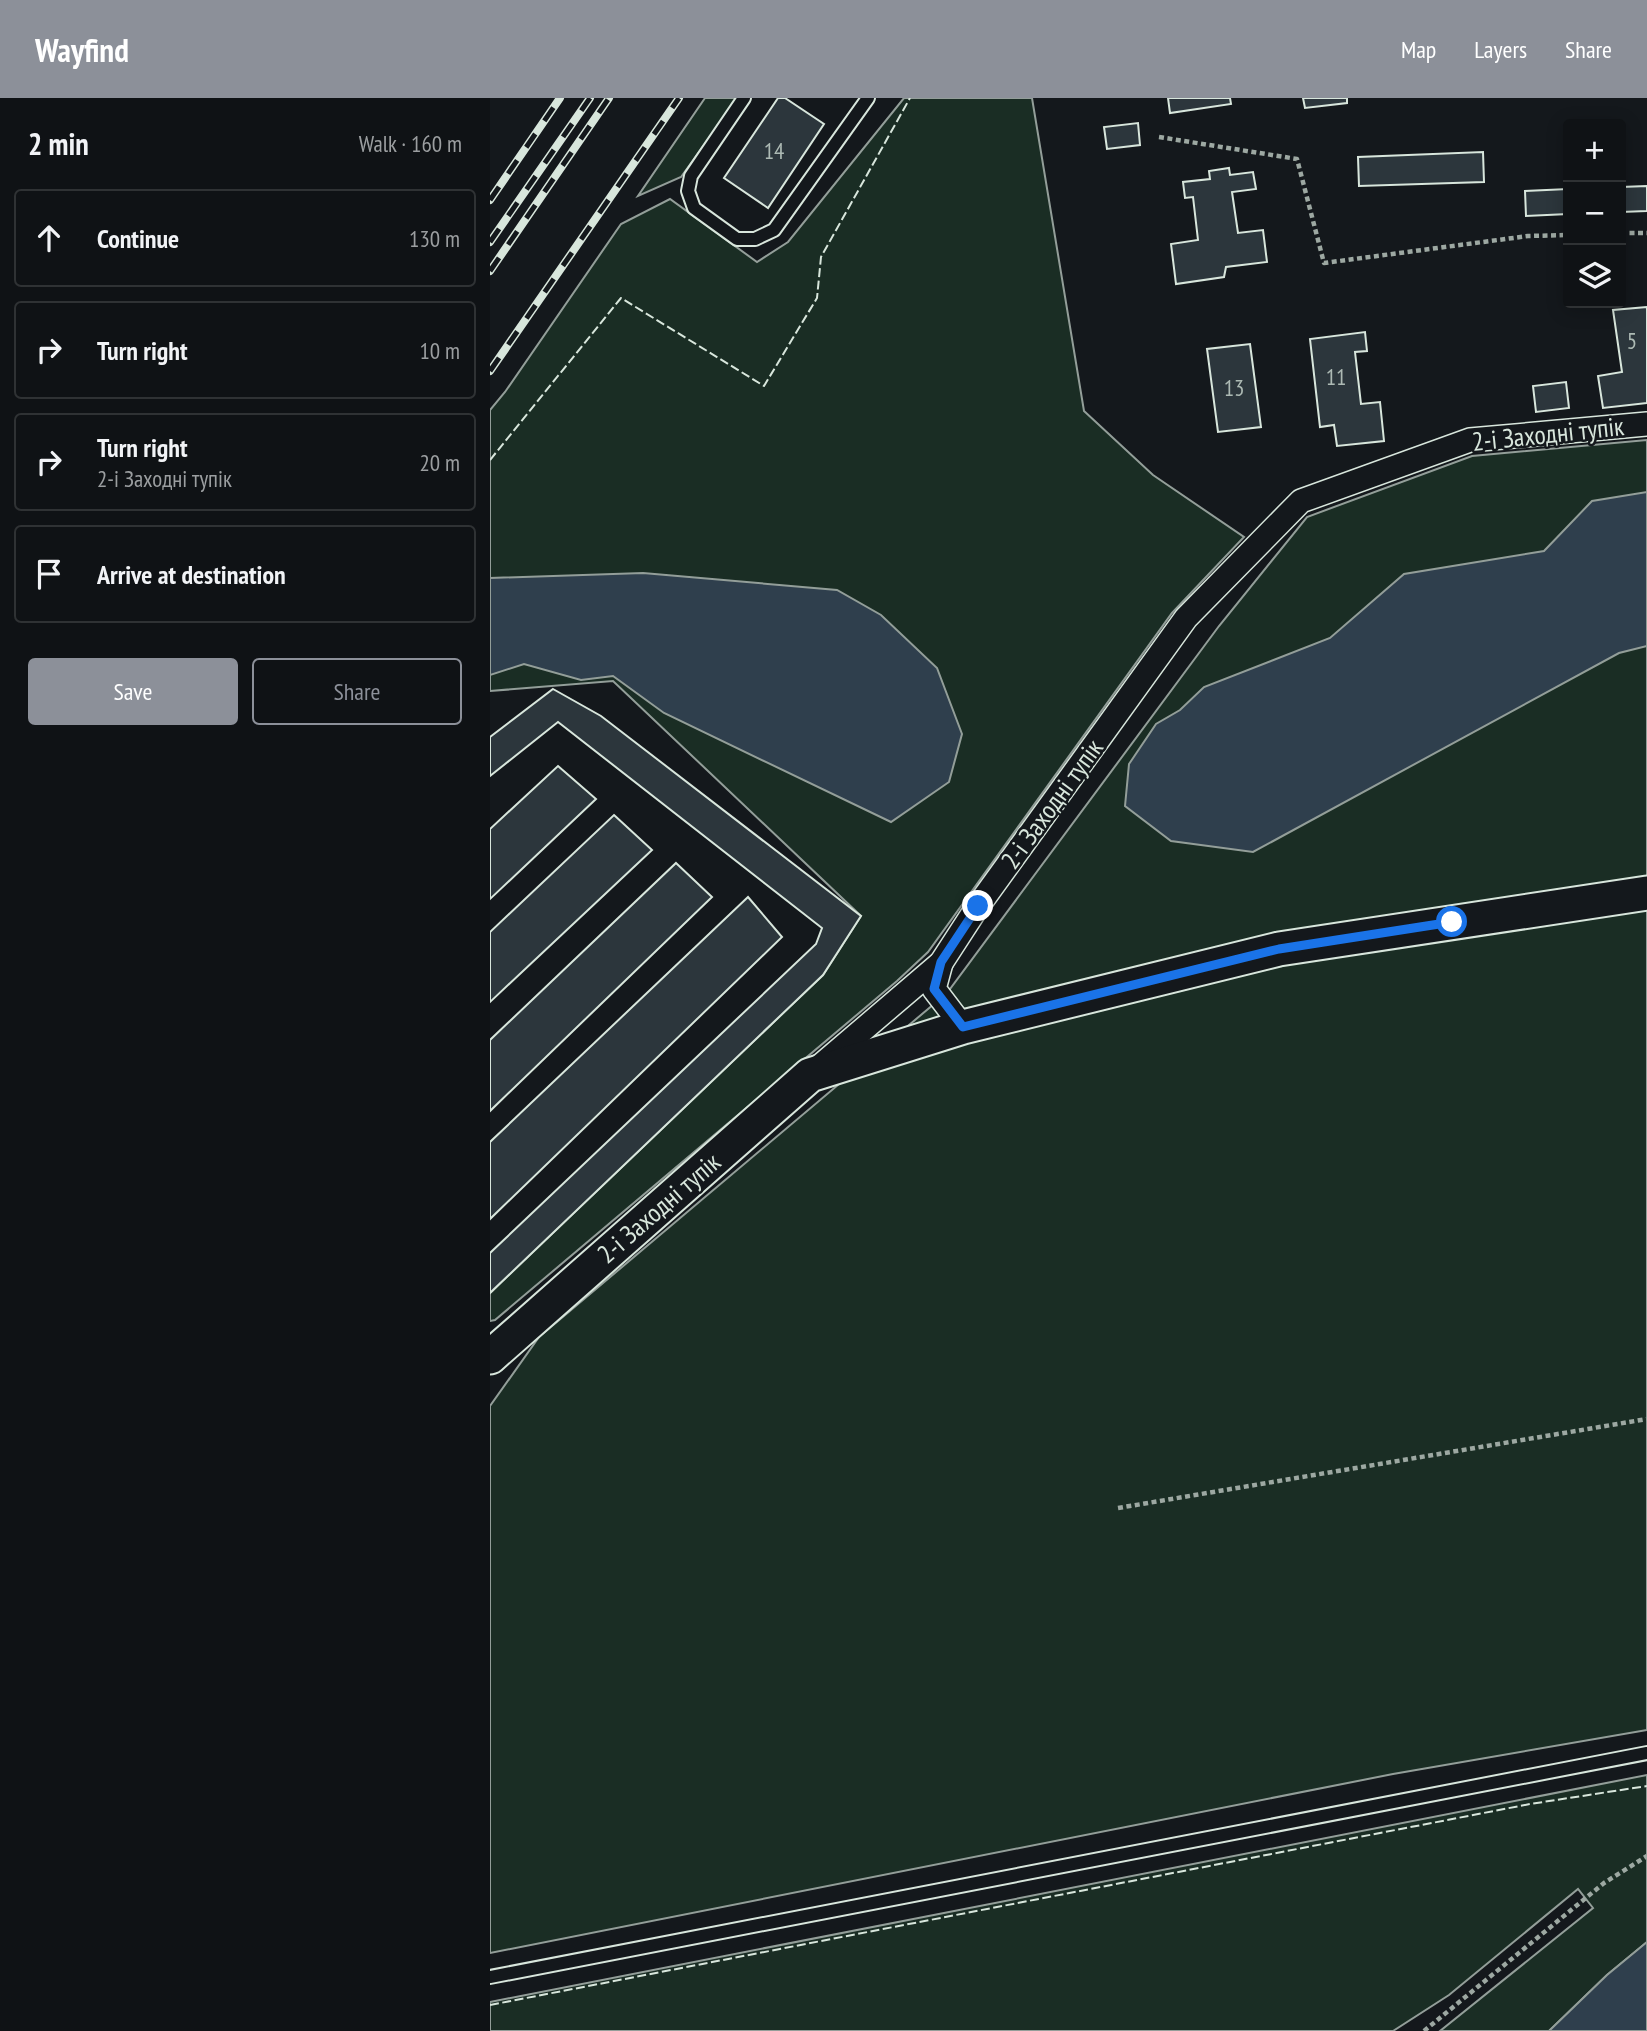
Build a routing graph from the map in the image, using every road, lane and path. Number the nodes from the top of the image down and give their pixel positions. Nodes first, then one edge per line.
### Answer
1 (744, 98) edge
2 (868, 98) edge
3 (1159, 136) dead end
4 (1626, 233) edge
5 (1647, 233) edge
6 (1563, 235) edge
7 (1647, 424) edge
8 (1647, 893) edge
9 (941, 962) junction
10 (963, 1027) junction
11 (810, 1075) junction
12 (490, 1357) edge
13 (1647, 1419) edge
14 (1118, 1508) dead end
15 (1647, 1753) edge
16 (1647, 1856) edge
17 (490, 1977) edge
18 (1424, 2031) edge

1 - 2 lane
3 - 6 path
4 - 5 path
7 - 9 street, 2-і Заходні тупік
8 - 10 main road
9 - 10 street
9 - 11 street, 2-і Заходні тупік
10 - 11 main road
11 - 12 main road, 2-і Заходні тупік
13 - 14 path
15 - 17 lane
16 - 18 path

